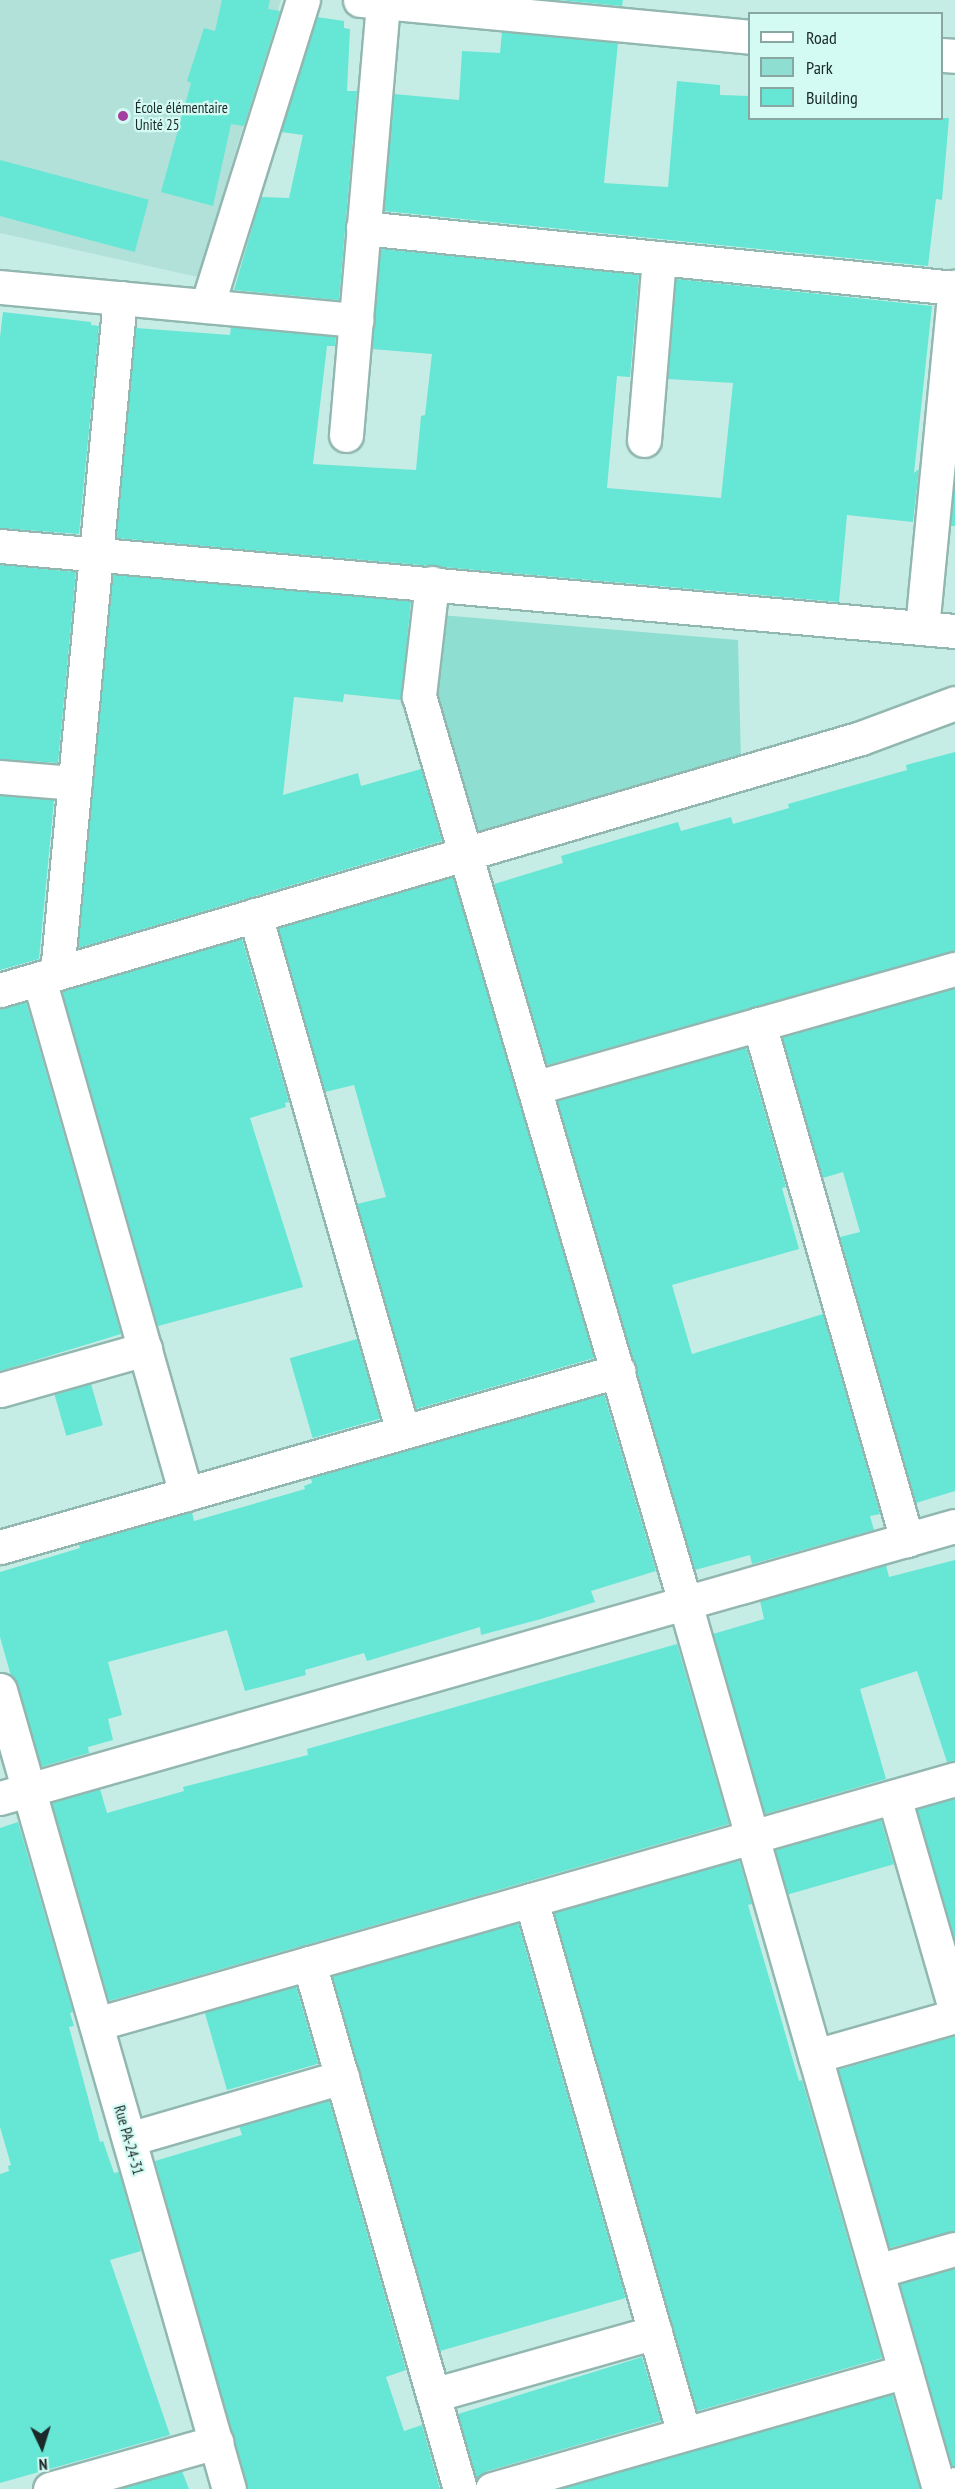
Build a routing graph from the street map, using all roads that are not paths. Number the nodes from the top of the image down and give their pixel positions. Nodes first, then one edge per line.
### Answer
1 (303, 0) edge
2 (371, 1) edge
3 (748, 37) edge
4 (363, 228) junction
5 (659, 259) junction
6 (0, 287) edge
7 (955, 288) edge
8 (120, 298) junction
9 (207, 306) junction
10 (356, 320) junction
11 (950, 405) edge
12 (346, 435) dead end
13 (644, 440) dead end
14 (0, 546) edge
15 (96, 554) junction
16 (432, 583) junction
17 (922, 628) junction
18 (955, 630) edge
19 (955, 703) edge
20 (0, 777) edge
21 (75, 783) junction
22 (465, 854) junction
23 (255, 915) junction
24 (955, 969) edge
25 (48, 976) junction
26 (0, 990) edge
27 (759, 1024) junction
28 (534, 1088) junction
29 (145, 1349) junction
30 (618, 1371) junction
31 (0, 1390) edge
32 (403, 1432) junction
33 (186, 1494) junction
34 (955, 1526) edge
35 (907, 1540) junction
36 (0, 1547) edge
37 (685, 1603) junction
38 (0, 1690) edge
39 (955, 1779) edge
40 (14, 1794) edge
41 (894, 1797) junction
42 (753, 1837) junction
43 (531, 1900) junction
44 (309, 1963) junction
45 (955, 2008) edge
46 (955, 2016) edge
47 (96, 2024) junction
48 (815, 2056) junction
49 (342, 2078) junction
50 (129, 2139) junction
51 (955, 2249) edge
52 (877, 2271) junction
53 (655, 2332) junction
54 (906, 2372) junction
55 (433, 2395) junction
56 (684, 2434) junction
57 (216, 2442) junction
58 (955, 2484) edge
59 (50, 2489) edge
60 (229, 2489) edge
61 (460, 2489) edge
62 (492, 2489) edge

1 - 9 street
2 - 3 street
2 - 4 street
4 - 5 street
4 - 10 street
5 - 7 street
5 - 13 street
6 - 8 street
7 - 11 street
8 - 9 street
8 - 15 street
9 - 10 street
10 - 12 street
11 - 17 street
14 - 15 street
15 - 16 street
15 - 21 street
16 - 17 street
16 - 22 street
17 - 18 street
19 - 22 street
20 - 21 street
21 - 25 street
22 - 23 street
22 - 28 street
23 - 25 street
23 - 32 street
24 - 27 street
25 - 26 street
25 - 29 street
27 - 28 street
27 - 35 street
28 - 30 street
29 - 31 street
29 - 33 street
30 - 32 street
30 - 37 street
32 - 33 street
33 - 36 street
34 - 35 street
35 - 37 street
37 - 40 street
37 - 42 street
38 - 40 street, Rue PA-24-31
39 - 41 street
40 - 47 street, Rue PA-24-31
41 - 42 street
41 - 45 street
42 - 43 street
42 - 48 street
43 - 44 street
43 - 53 street
44 - 47 street
44 - 49 street
46 - 48 street
47 - 50 street, Rue PA-24-31
48 - 52 street
49 - 50 street
49 - 55 street
50 - 57 street, Rue PA-24-31
51 - 52 street
52 - 54 street
53 - 55 street
53 - 56 street
54 - 56 street
54 - 58 street
55 - 61 street
56 - 62 street
57 - 59 street
57 - 60 street, Rue PA-24-31

